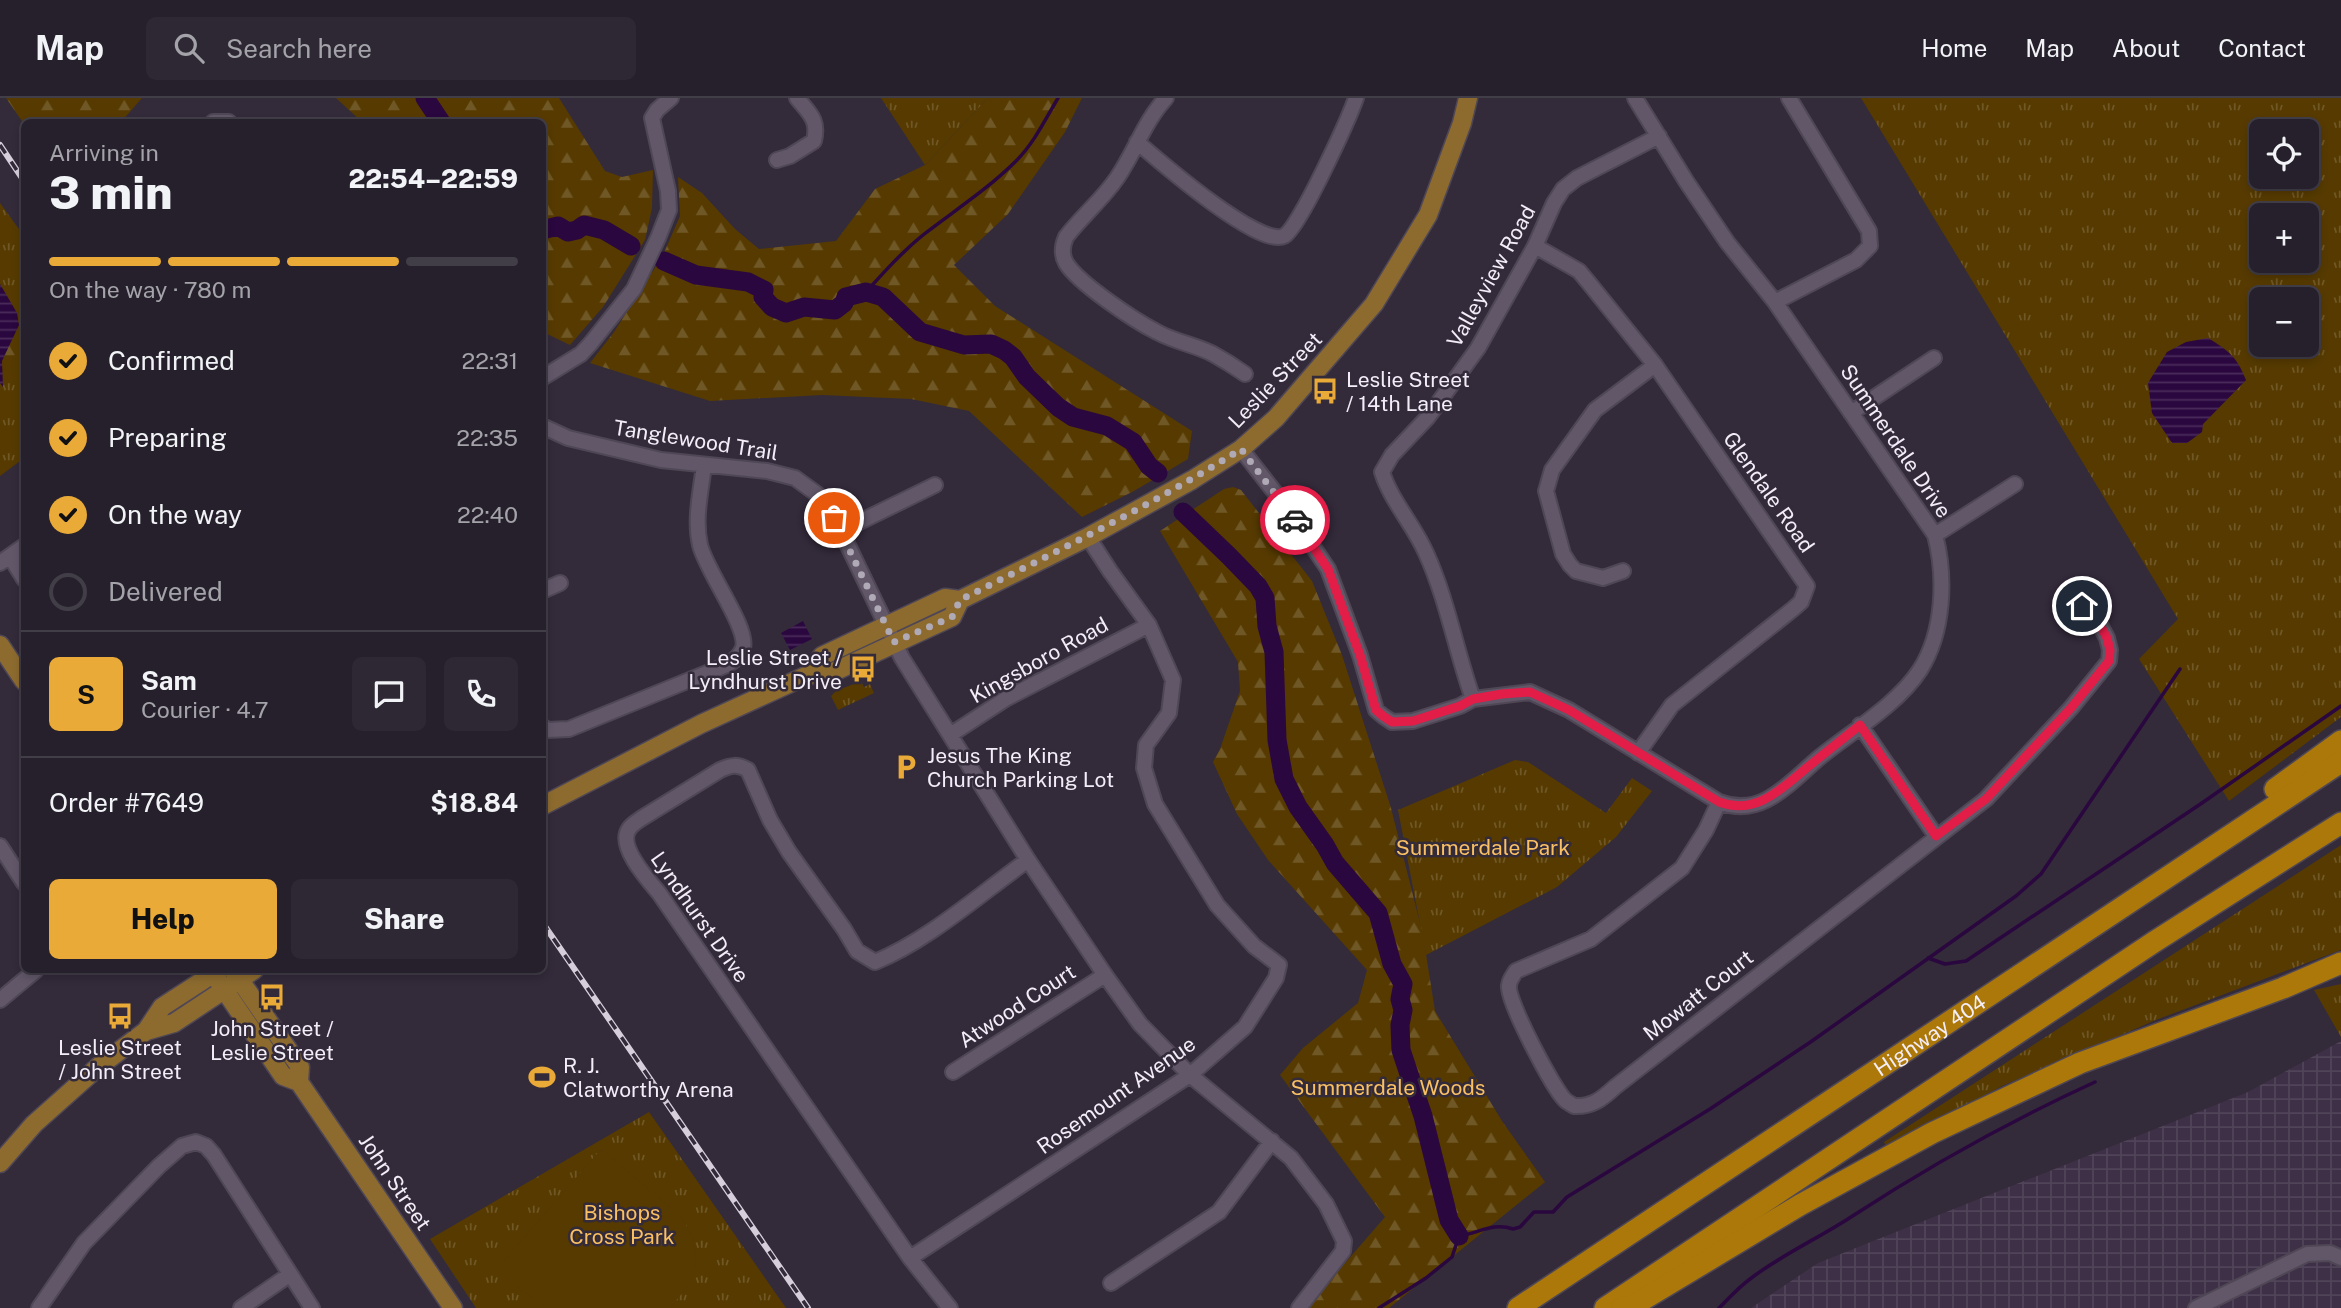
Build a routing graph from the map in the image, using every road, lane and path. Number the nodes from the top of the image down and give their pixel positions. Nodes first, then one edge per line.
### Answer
1 (671, 98) edge
2 (797, 98) edge
3 (1166, 98) edge
4 (1356, 98) edge
5 (1468, 98) edge
6 (1635, 98) edge
7 (1788, 98) edge
8 (1659, 136) junction
9 (1137, 142) junction
10 (777, 159) dead end
11 (1535, 246) junction
12 (1775, 302) junction
13 (1934, 358) dead end
14 (1655, 365) junction
15 (1245, 374) dead end
16 (546, 376) edge
17 (1852, 412) junction
18 (546, 428) edge
19 (1241, 449) junction
20 (705, 465) junction
21 (2015, 484) dead end
22 (935, 485) dead end
23 (841, 531) junction
24 (1935, 535) junction
25 (1088, 537) junction
26 (21, 548) edge
27 (5, 560) edge
28 (1623, 571) dead end
29 (21, 576) edge
30 (560, 583) dead end
31 (546, 588) edge
32 (960, 600) junction
33 (2082, 606) dead end
34 (887, 625) junction
35 (1149, 625) junction
36 (894, 642) junction
37 (0, 645) edge
38 (21, 676) edge
39 (808, 676) junction
40 (1473, 699) junction
41 (1860, 725) junction
42 (546, 729) edge
43 (950, 735) junction
44 (2341, 741) edge
45 (1638, 753) junction
46 (2341, 762) edge
47 (1719, 802) junction
48 (546, 804) edge
49 (2341, 823) edge
50 (1936, 836) junction
51 (2218, 845) junction
52 (0, 846) edge
53 (1028, 860) junction
54 (21, 878) edge
55 (2341, 963) edge
56 (32, 973) edge
57 (211, 973) edge
58 (2341, 974) edge
59 (1105, 975) junction
60 (238, 977) edge
61 (2283, 988) junction
62 (0, 1000) edge
63 (146, 1031) junction
64 (953, 1072) dead end
65 (1191, 1075) junction
66 (1272, 1141) junction
67 (0, 1163) edge
68 (911, 1258) junction
69 (2341, 1258) edge
70 (289, 1275) junction
71 (1111, 1283) dead end
72 (39, 1308) edge
73 (241, 1308) edge
74 (312, 1308) edge
75 (453, 1308) edge
76 (950, 1308) edge
77 (1299, 1308) edge
78 (1518, 1308) edge
79 (1605, 1308) edge
80 (1622, 1308) edge
81 (2196, 1308) edge

1 - 16 street
2 - 10 street
3 - 9 street
4 - 9 street
5 - 19 main road, Leslie Street
6 - 8 street, Summerdale Drive
7 - 12 street
8 - 11 street, Valleyview Road
8 - 12 street, Summerdale Drive
9 - 15 street
11 - 14 street, Glendale Road
11 - 40 street, Valleyview Road
12 - 17 street, Summerdale Drive
13 - 17 street
14 - 28 street
14 - 45 street, Glendale Road
17 - 24 street, Summerdale Drive
18 - 20 street, Tanglewood Trail
19 - 25 main road, Leslie Street
19 - 40 street, Summerdale Drive
20 - 23 street, Tanglewood Trail
20 - 42 street
21 - 24 street
22 - 23 street
23 - 34 street, Tanglewood Trail
24 - 41 street, Summerdale Drive
25 - 32 main road, Leslie Street
25 - 35 street, Rosemount Avenue
26 - 27 street
27 - 29 street
30 - 31 street
32 - 34 main road, Leslie Street
32 - 36 main road, Leslie Street
33 - 50 street, Mowatt Court
34 - 36 street, Tanglewood Trail
34 - 39 main road, Leslie Street
35 - 43 street, Kingsboro Road
35 - 65 street, Rosemount Avenue
36 - 39 main road, Leslie Street
36 - 43 street
37 - 38 main road
39 - 48 main road, Leslie Street
40 - 45 street, Summerdale Drive
41 - 47 street, Summerdale Drive
41 - 50 street
43 - 53 street
44 - 51 highway
45 - 47 street, Summerdale Drive
46 - 51 highway, Highway 404
47 - 50 street, Mowatt Court
49 - 79 highway
51 - 78 highway, Highway 404
52 - 54 street
53 - 59 street
53 - 68 street, Lyndhurst Drive
55 - 61 highway
56 - 62 street
57 - 63 main road
58 - 61 highway
59 - 64 street, Atwood Court
59 - 65 street
60 - 63 main road
60 - 75 main road, John Street
61 - 80 highway
63 - 67 main road
65 - 66 street
65 - 68 street, Rosemount Avenue
66 - 71 street
66 - 77 street
68 - 76 street, Lyndhurst Drive
69 - 81 street
70 - 72 street
70 - 73 street
70 - 74 street

